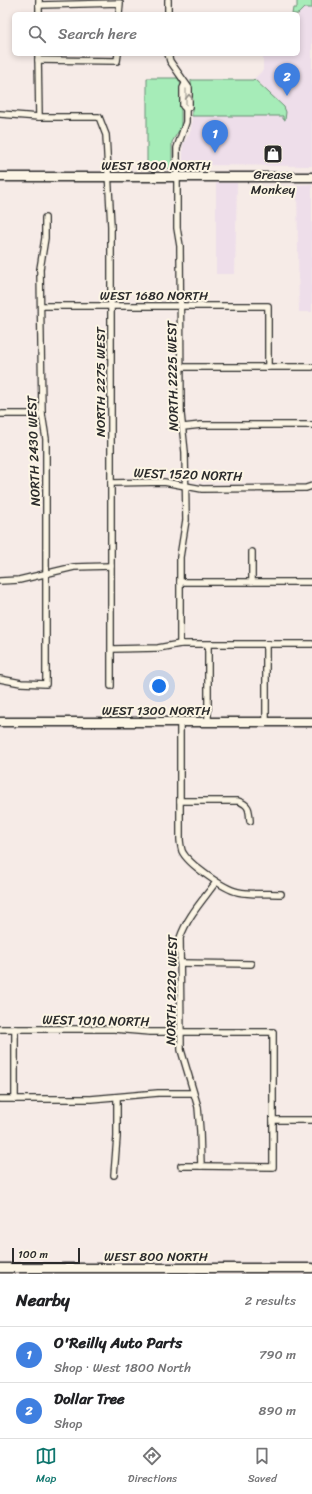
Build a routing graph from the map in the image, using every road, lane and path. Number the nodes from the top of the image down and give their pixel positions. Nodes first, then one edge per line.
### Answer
1 (168, 0) edge
2 (39, 2) edge
3 (120, 2) edge
4 (38, 12) edge
5 (119, 12) edge
6 (168, 12) edge
7 (118, 56) edge
8 (169, 56) edge
9 (38, 57) edge
10 (0, 114) edge
11 (39, 117) junction
12 (0, 176) edge
13 (108, 176) junction
14 (177, 176) junction
15 (312, 177) edge
16 (45, 218) dead end
17 (41, 306) junction
18 (111, 306) junction
19 (181, 306) junction
20 (181, 366) junction
21 (268, 367) junction
22 (312, 367) edge
23 (0, 414) edge
24 (42, 414) junction
25 (312, 424) edge
26 (183, 427) junction
27 (111, 483) junction
28 (312, 486) edge
29 (186, 487) junction
30 (252, 552) dead end
31 (111, 566) junction
32 (46, 572) junction
33 (0, 581) edge
34 (180, 582) junction
35 (252, 582) junction
36 (312, 582) edge
37 (180, 644) junction
38 (266, 644) junction
39 (312, 644) edge
40 (208, 645) junction
41 (112, 649) junction
42 (0, 679) edge
43 (111, 686) dead end
44 (0, 722) edge
45 (180, 722) junction
46 (208, 722) junction
47 (266, 722) junction
48 (312, 722) edge
49 (180, 801) junction
50 (250, 821) dead end
51 (216, 882) junction
52 (281, 894) dead end
53 (180, 962) junction
54 (251, 964) dead end
55 (0, 1029) edge
56 (15, 1029) junction
57 (180, 1032) junction
58 (193, 1093) junction
59 (117, 1097) junction
60 (0, 1099) edge
61 (15, 1099) junction
62 (273, 1120) junction
63 (312, 1120) edge
64 (181, 1166) dead end
65 (200, 1166) junction
66 (114, 1175) dead end
67 (0, 1268) edge
68 (312, 1268) edge
69 (73, 1271) edge

1 - 6 street
2 - 3 street
2 - 4 street
3 - 5 street
7 - 9 street
8 - 14 street, NORTH 2225 WEST
9 - 11 street
10 - 11 street
11 - 13 street, NORTH 2275 WEST
12 - 13 street, WEST 1800 NORTH
13 - 14 street, WEST 1800 NORTH
13 - 18 street, NORTH 2275 WEST
14 - 15 street, WEST 1800 NORTH
14 - 19 street, NORTH 2225 WEST
16 - 17 street, NORTH 2430 WEST
17 - 18 street, WEST 1680 NORTH
17 - 24 street, NORTH 2430 WEST
18 - 19 street, WEST 1680 NORTH
18 - 27 street, NORTH 2275 WEST
19 - 20 street, NORTH 2225 WEST
19 - 21 street, WEST 1680 NORTH
20 - 21 street
20 - 26 street, NORTH 2225 WEST
21 - 22 street
23 - 24 street
24 - 32 street, NORTH 2430 WEST
25 - 26 street
26 - 29 street, NORTH 2225 WEST
27 - 29 street, WEST 1520 NORTH
27 - 31 street, NORTH 2275 WEST
28 - 29 street, WEST 1520 NORTH
29 - 34 street, NORTH 2225 WEST
30 - 35 street
31 - 32 street
31 - 41 street, NORTH 2275 WEST
32 - 33 street
32 - 42 street, NORTH 2430 WEST
34 - 35 street
34 - 37 street, NORTH 2225 WEST
35 - 36 street
37 - 40 street
37 - 41 street
38 - 39 street
38 - 40 street
38 - 47 street
40 - 46 street
41 - 43 street, NORTH 2275 WEST
44 - 45 street, WEST 1300 NORTH
45 - 46 street, WEST 1300 NORTH
45 - 49 street
46 - 47 street, WEST 1300 NORTH
47 - 48 street, WEST 1300 NORTH
49 - 50 street
49 - 51 street
51 - 52 street
51 - 53 street, NORTH 2220 WEST
53 - 54 street
53 - 57 street, NORTH 2220 WEST
55 - 56 street, WEST 1010 NORTH
56 - 57 street, WEST 1010 NORTH
56 - 61 street
57 - 58 street, NORTH 2220 WEST
57 - 62 street, WEST 1010 NORTH
58 - 59 street
58 - 65 street, NORTH 2220 WEST
59 - 61 street
59 - 66 street
60 - 61 street
62 - 63 street
62 - 65 street
64 - 65 street
67 - 69 street, WEST 800 NORTH
68 - 69 street, WEST 800 NORTH

